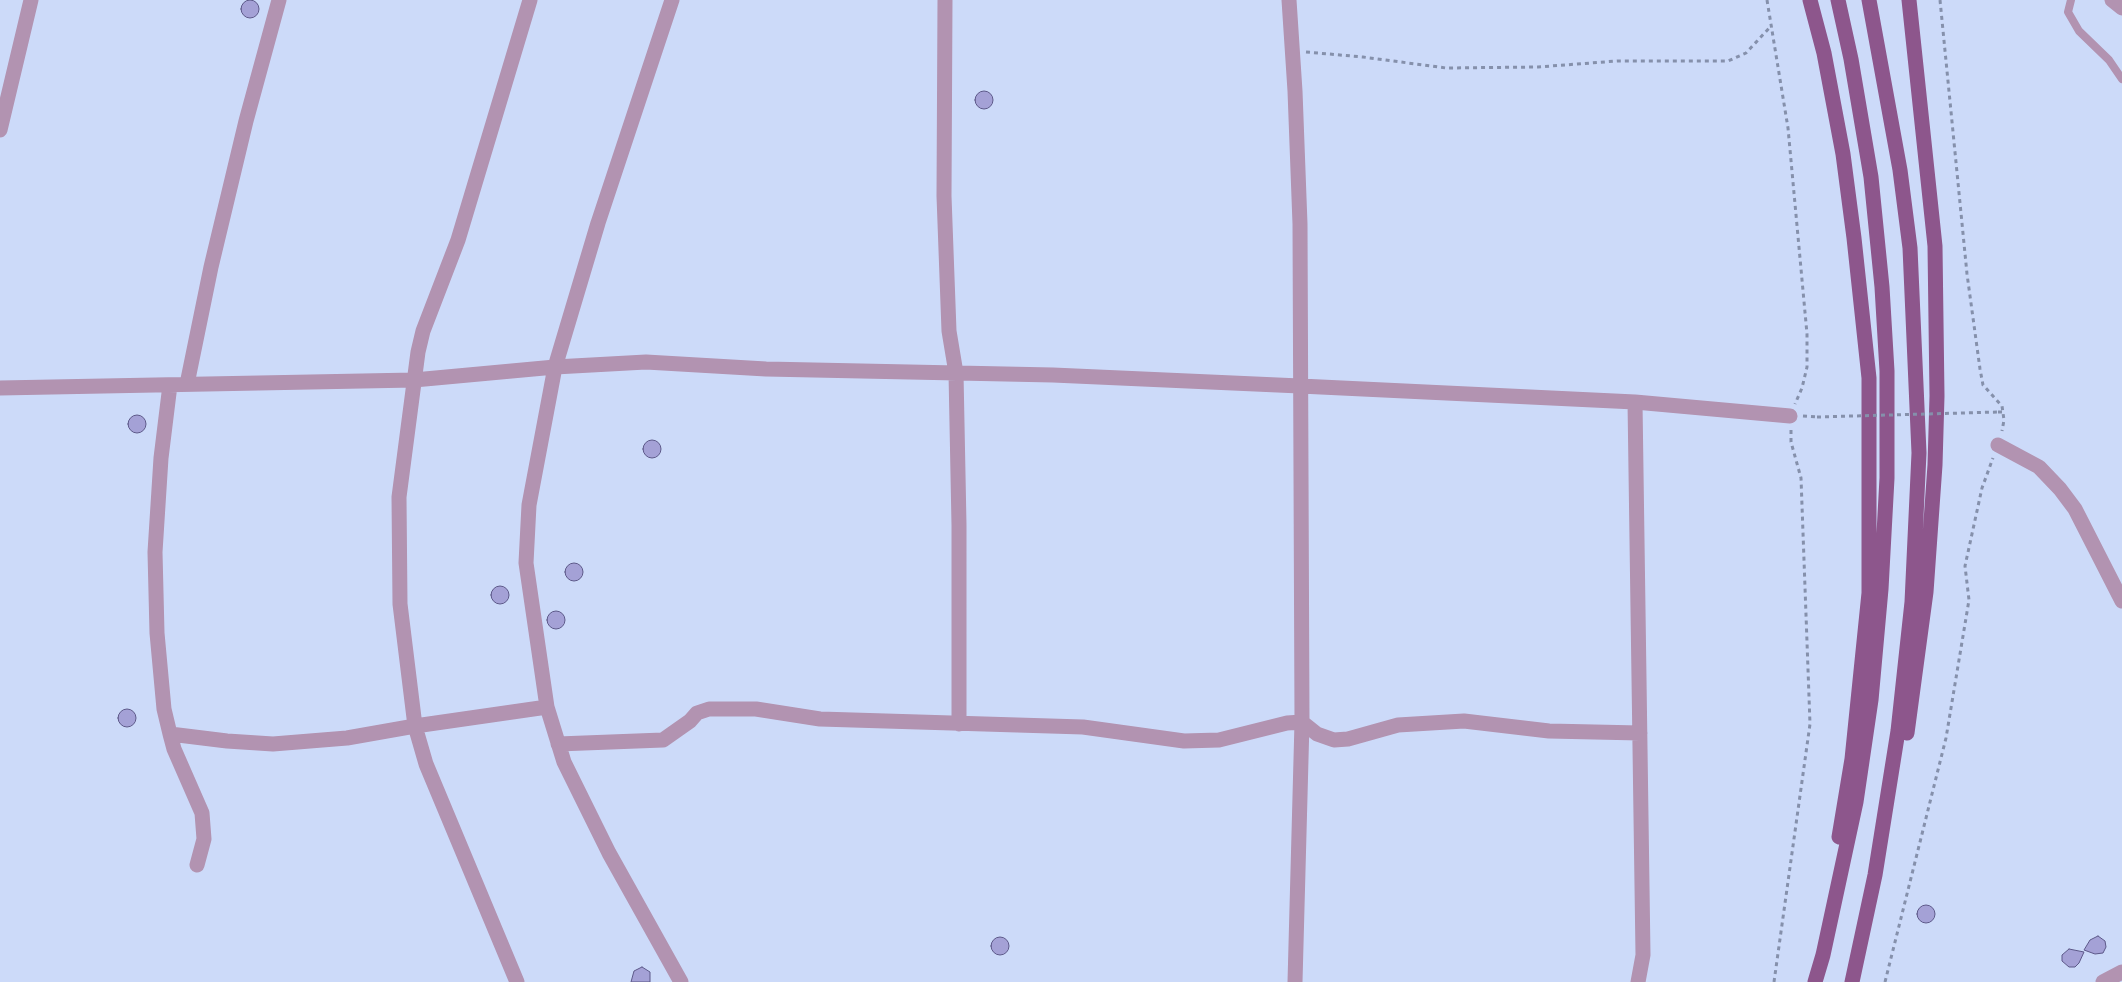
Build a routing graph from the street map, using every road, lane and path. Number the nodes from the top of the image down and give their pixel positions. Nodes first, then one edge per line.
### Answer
1 (32, 0) edge
2 (279, 0) edge
3 (530, 0) edge
4 (672, 0) edge
5 (946, 0) edge
6 (1289, 0) edge
7 (1767, 0) edge
8 (1810, 0) edge
9 (1838, 0) edge
10 (1869, 0) edge
11 (1909, 0) edge
12 (1940, 0) edge
13 (2071, 0) edge
14 (2112, 0) edge
15 (2122, 8) edge
16 (1772, 24) junction
17 (1292, 51) junction
18 (2122, 79) edge
19 (0, 130) edge
20 (555, 367) junction
21 (956, 373) junction
22 (414, 380) junction
23 (187, 384) junction
24 (170, 385) junction
25 (1300, 386) junction
26 (0, 388) edge
27 (1635, 402) junction
28 (2004, 412) junction
29 (1790, 416) junction
30 (1817, 417) dead end
31 (1998, 445) junction
32 (2122, 601) edge
33 (547, 707) junction
34 (1302, 722) junction
35 (958, 724) junction
36 (415, 726) junction
37 (1640, 733) junction
38 (170, 734) junction
39 (558, 744) junction
40 (1888, 800) junction
41 (197, 865) dead end
42 (1823, 955) junction
43 (2120, 976) edge
44 (517, 982) edge
45 (681, 982) edge
46 (1295, 982) edge
47 (1638, 982) edge
48 (1774, 982) edge
49 (1815, 982) edge
50 (1852, 982) edge
51 (1885, 982) edge
52 (2103, 982) edge

1 - 19 street
2 - 23 street
3 - 22 street
4 - 20 street
5 - 21 street
6 - 17 street
7 - 16 path
8 - 42 main road
9 - 42 main road
10 - 40 main road
11 - 40 main road
12 - 28 path
13 - 18 lane
14 - 15 street
16 - 17 path
16 - 29 path
17 - 25 street
20 - 21 street
20 - 22 street
20 - 33 street
21 - 25 street
21 - 35 street
22 - 23 street
22 - 36 street
23 - 24 street
24 - 26 street
24 - 38 street
25 - 27 street
25 - 34 street
27 - 29 street
27 - 37 street
28 - 30 path, bridge
28 - 31 path
29 - 48 path
31 - 32 street
31 - 51 path
33 - 36 street
33 - 39 street
34 - 35 street
34 - 37 street
34 - 46 street
35 - 39 street
36 - 38 street
36 - 44 street
37 - 47 street
38 - 41 street
39 - 45 street
40 - 50 main road
42 - 49 main road
43 - 52 street

